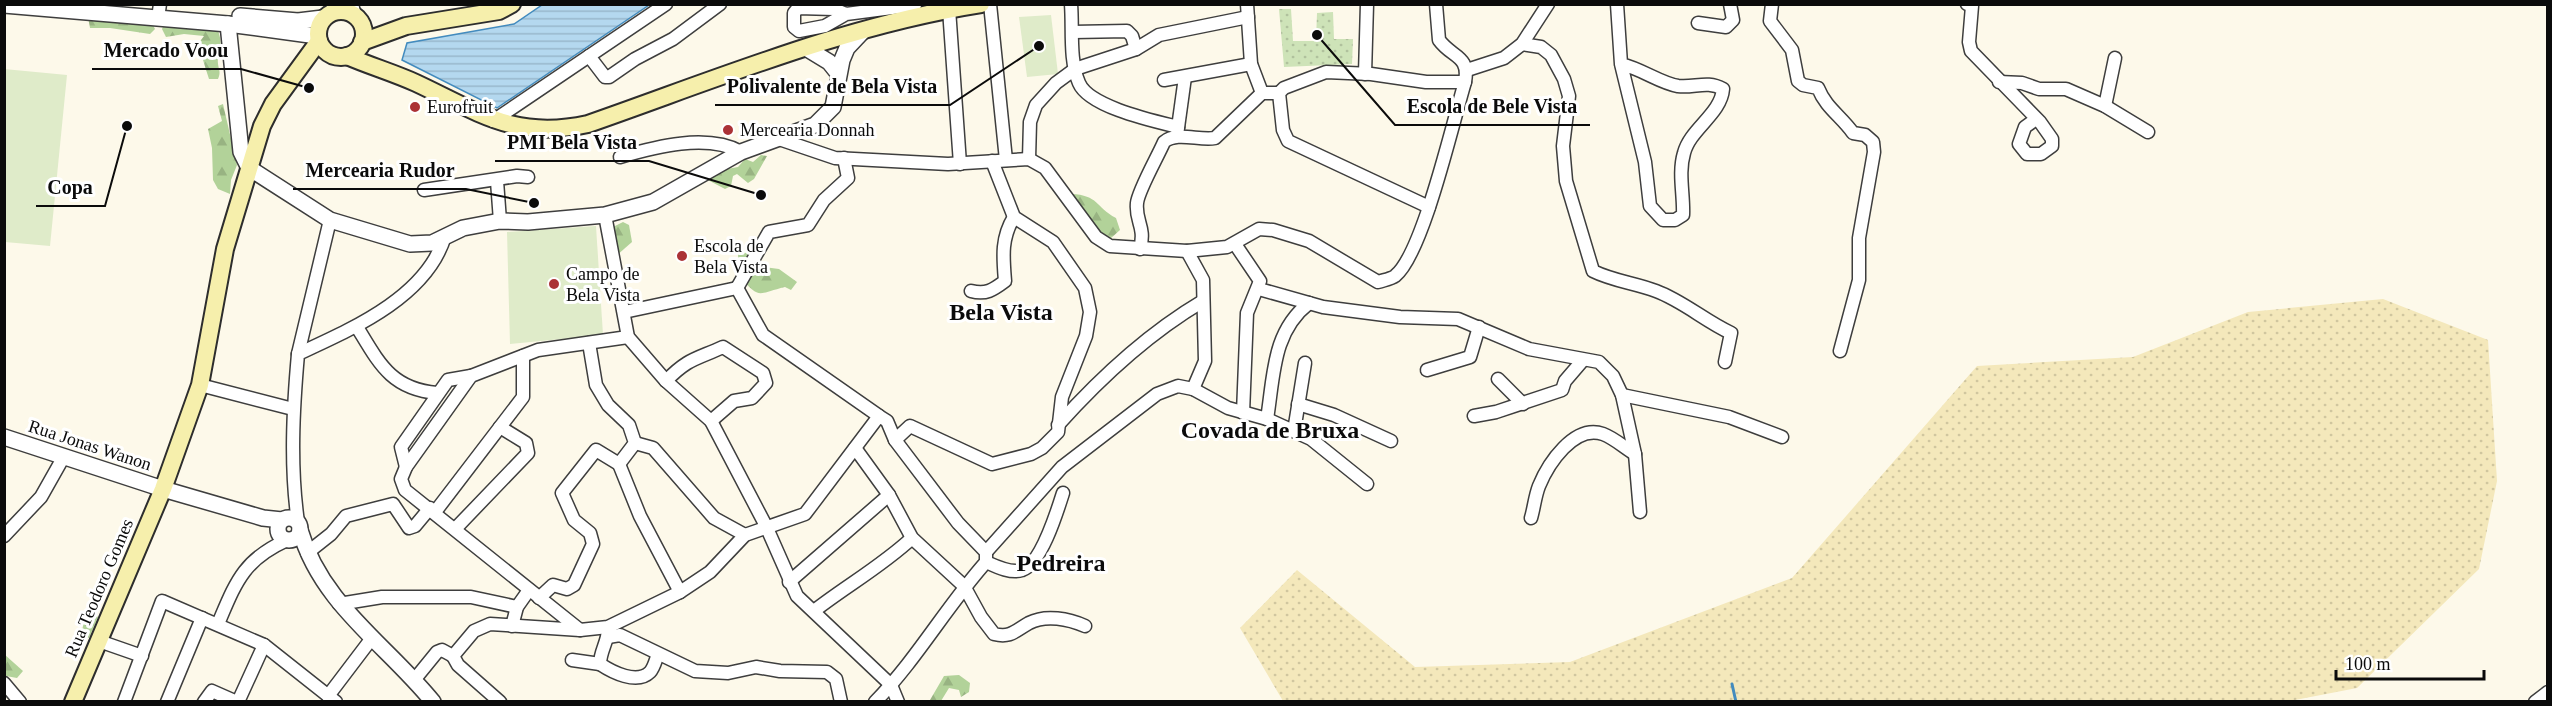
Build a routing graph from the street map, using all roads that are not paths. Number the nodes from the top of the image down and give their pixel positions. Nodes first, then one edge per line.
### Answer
1 (114, 4) edge
2 (666, 4) edge
3 (720, 4) edge
4 (981, 4) edge
5 (990, 4) edge
6 (1071, 4) edge
7 (1367, 4) edge
8 (1436, 4) edge
9 (1548, 4) edge
10 (1617, 4) edge
11 (1730, 4) edge
12 (1772, 4) edge
13 (4, 5) edge
14 (1971, 5) edge
15 (502, 7) edge
16 (915, 9) edge
17 (949, 9) junction
18 (159, 10) edge
19 (1247, 11) edge
20 (329, 12) edge
21 (356, 14) edge
22 (846, 14) dead end
23 (226, 19) junction
24 (1698, 23) dead end
25 (406, 26) junction
26 (864, 30) junction
27 (1073, 32) junction
28 (318, 39) junction
29 (1522, 44) junction
30 (806, 48) junction
31 (1136, 49) junction
32 (350, 50) junction
33 (589, 56) junction
34 (2115, 58) dead end
35 (1251, 64) junction
36 (1621, 64) junction
37 (1075, 69) junction
38 (837, 72) junction
39 (295, 74) junction
40 (1365, 74) junction
41 (1185, 76) junction
42 (1466, 76) junction
43 (1164, 80) dead end
44 (1999, 82) junction
45 (1262, 93) junction
46 (1279, 93) junction
47 (2105, 106) junction
48 (2036, 119) dead end
49 (493, 121) junction
50 (1178, 132) junction
51 (2148, 132) dead end
52 (779, 139) junction
53 (741, 152) junction
54 (620, 157) dead end
55 (844, 158) junction
56 (1029, 159) junction
57 (1006, 160) junction
58 (992, 161) junction
59 (960, 164) junction
60 (249, 168) junction
61 (528, 177) dead end
62 (497, 181) junction
63 (424, 190) dead end
64 (1429, 207) junction
65 (604, 215) junction
66 (1014, 217) junction
67 (330, 220) junction
68 (500, 220) junction
69 (445, 236) junction
70 (1235, 244) junction
71 (1140, 249) junction
72 (1187, 251) junction
73 (737, 288) junction
74 (1259, 289) junction
75 (970, 291) dead end
76 (1203, 301) junction
77 (1308, 303) junction
78 (624, 312) junction
79 (357, 327) junction
80 (1479, 327) junction
81 (628, 337) junction
82 (589, 343) junction
83 (1840, 351) dead end
84 (298, 354) junction
85 (523, 356) junction
86 (1583, 360) junction
87 (1725, 362) dead end
88 (1305, 363) dead end
89 (1427, 370) dead end
90 (471, 376) junction
91 (1498, 379) dead end
92 (666, 381) junction
93 (200, 385) junction
94 (1193, 389) junction
95 (437, 393) junction
96 (1622, 395) junction
97 (1299, 404) junction
98 (1523, 404) junction
99 (293, 409) junction
100 (1243, 413) junction
101 (1474, 416) dead end
102 (883, 418) junction
103 (1267, 419) junction
104 (711, 421) junction
105 (910, 426) junction
106 (1058, 426) junction
107 (500, 427) junction
108 (1294, 431) junction
109 (1782, 436) dead end
110 (4, 437) edge
111 (895, 440) junction
112 (1391, 441) dead end
113 (635, 443) junction
114 (855, 448) junction
115 (1635, 454) junction
116 (63, 458) junction
117 (619, 464) junction
118 (406, 467) junction
119 (1367, 484) dead end
120 (162, 489) junction
121 (1063, 493) dead end
122 (889, 495) junction
123 (433, 510) junction
124 (1640, 512) dead end
125 (1532, 518) dead end
126 (766, 526) junction
127 (456, 528) junction
128 (287, 529) junction
129 (745, 535) junction
130 (4, 536) edge
131 (912, 538) junction
132 (306, 551) junction
133 (986, 557) junction
134 (789, 582) junction
135 (964, 586) junction
136 (680, 592) junction
137 (534, 594) junction
138 (339, 604) junction
139 (516, 607) junction
140 (814, 611) junction
141 (202, 618) junction
142 (218, 624) junction
143 (512, 626) junction
144 (1085, 626) dead end
145 (580, 630) junction
146 (608, 632) junction
147 (372, 638) junction
148 (99, 641) junction
149 (264, 645) junction
150 (658, 654) junction
151 (142, 656) junction
152 (453, 656) junction
153 (572, 660) dead end
154 (600, 664) junction
155 (415, 679) junction
156 (4, 683) edge
157 (891, 685) junction
158 (2547, 692) edge
159 (332, 699) edge
160 (20, 702) edge
161 (73, 702) edge
162 (124, 702) edge
163 (167, 702) edge
164 (204, 702) edge
165 (238, 702) edge
166 (434, 702) edge
167 (500, 702) edge
168 (841, 702) edge
169 (875, 702) edge
170 (898, 702) edge
171 (2535, 702) edge

1 - 18 street
2 - 33 street
3 - 33 street
4 - 17 main road
5 - 57 street
6 - 27 street
7 - 40 street
8 - 42 street
9 - 29 street
10 - 36 street
11 - 24 street
12 - 83 street
13 - 18 street
14 - 44 street
15 - 25 main road
16 - 17 main road
16 - 22 street
16 - 26 main road
17 - 59 street
18 - 23 street
19 - 31 street
19 - 35 street
20 - 21 main road
20 - 23 street
20 - 28 main road, Rua Teodoro Gomes
21 - 25 main road
21 - 32 main road
23 - 28 street
23 - 60 street
25 - 32 main road
26 - 30 main road
26 - 38 street
27 - 31 street
27 - 37 street
28 - 32 main road
28 - 39 main road, Rua Teodoro Gomes
29 - 42 street
29 - 87 street
30 - 38 street
30 - 49 main road
31 - 37 street
32 - 39 main road
32 - 49 main road
33 - 49 street
34 - 47 street
35 - 41 street
35 - 45 street
36 - 36 street
37 - 50 street
37 - 56 street
38 - 52 street
39 - 60 main road, Rua Teodoro Gomes
40 - 42 street
40 - 46 street
41 - 43 street
41 - 50 street
42 - 64 street
44 - 47 street
44 - 48 street
45 - 46 street
45 - 50 street
46 - 64 street
47 - 51 street
50 - 71 street
52 - 53 street
52 - 55 street
53 - 54 street
53 - 65 street
55 - 59 street
55 - 73 street
56 - 57 street
56 - 71 street
57 - 58 street
58 - 59 street
58 - 66 street
60 - 67 street
60 - 93 main road, Rua Teodoro Gomes
61 - 62 street
62 - 63 street
62 - 68 street
64 - 70 street
65 - 68 street
65 - 78 street
66 - 75 street
66 - 106 street
67 - 69 street
67 - 84 street
68 - 69 street
69 - 79 street
70 - 72 street
70 - 74 street
71 - 72 street
72 - 76 street
73 - 78 street
73 - 102 street
74 - 77 street
74 - 100 street
76 - 94 street
76 - 106 street
77 - 80 street
77 - 103 street
78 - 81 street
79 - 84 street
79 - 95 street
80 - 86 street
80 - 89 street
81 - 82 street
81 - 92 street
82 - 85 street
82 - 113 street
84 - 99 street
85 - 90 street
85 - 107 street
86 - 96 street
86 - 98 street
88 - 97 street
90 - 95 street
90 - 118 street
91 - 98 street
92 - 104 street
92 - 104 street
93 - 99 street
93 - 120 main road, Rua Teodoro Gomes
94 - 100 street
94 - 133 street
95 - 118 street
96 - 109 street
96 - 115 street
97 - 108 street
97 - 112 street
98 - 101 street
99 - 128 street
100 - 103 street
102 - 105 street
102 - 111 street
102 - 114 street
103 - 108 street
104 - 126 street
105 - 106 street
105 - 111 street
107 - 123 street
107 - 127 street
108 - 119 street
110 - 116 street, Rua Jonas Wanon
111 - 133 street
113 - 117 street
113 - 129 street
114 - 122 street
114 - 126 street
115 - 124 street
115 - 125 street
116 - 120 street, Rua Jonas Wanon
116 - 130 street
117 - 136 street
117 - 137 street
118 - 123 street
120 - 128 street, Rua Jonas Wanon
120 - 148 main road, Rua Teodoro Gomes
121 - 133 street
122 - 131 street
122 - 134 street
123 - 127 street
123 - 132 street
126 - 129 street
126 - 134 street
127 - 137 street
128 - 132 street
128 - 142 street
129 - 136 street
131 - 135 street
131 - 140 street
132 - 138 street
133 - 135 street
134 - 140 street
135 - 144 street
135 - 157 street
136 - 146 street
137 - 139 street
137 - 145 street
138 - 139 street
138 - 147 street
139 - 143 street
140 - 157 street
141 - 142 street
141 - 151 street
141 - 163 street
142 - 149 street
143 - 145 street
143 - 152 street
145 - 146 street
146 - 150 street
146 - 154 street
147 - 155 street
147 - 159 street
148 - 151 street
148 - 161 main road, Rua Teodoro Gomes
149 - 159 street
149 - 165 street
150 - 154 street
150 - 168 street
151 - 162 street
152 - 155 street
152 - 167 street
153 - 154 street
155 - 166 street
156 - 160 street
157 - 169 street
157 - 170 street
158 - 171 street
164 - 165 street

